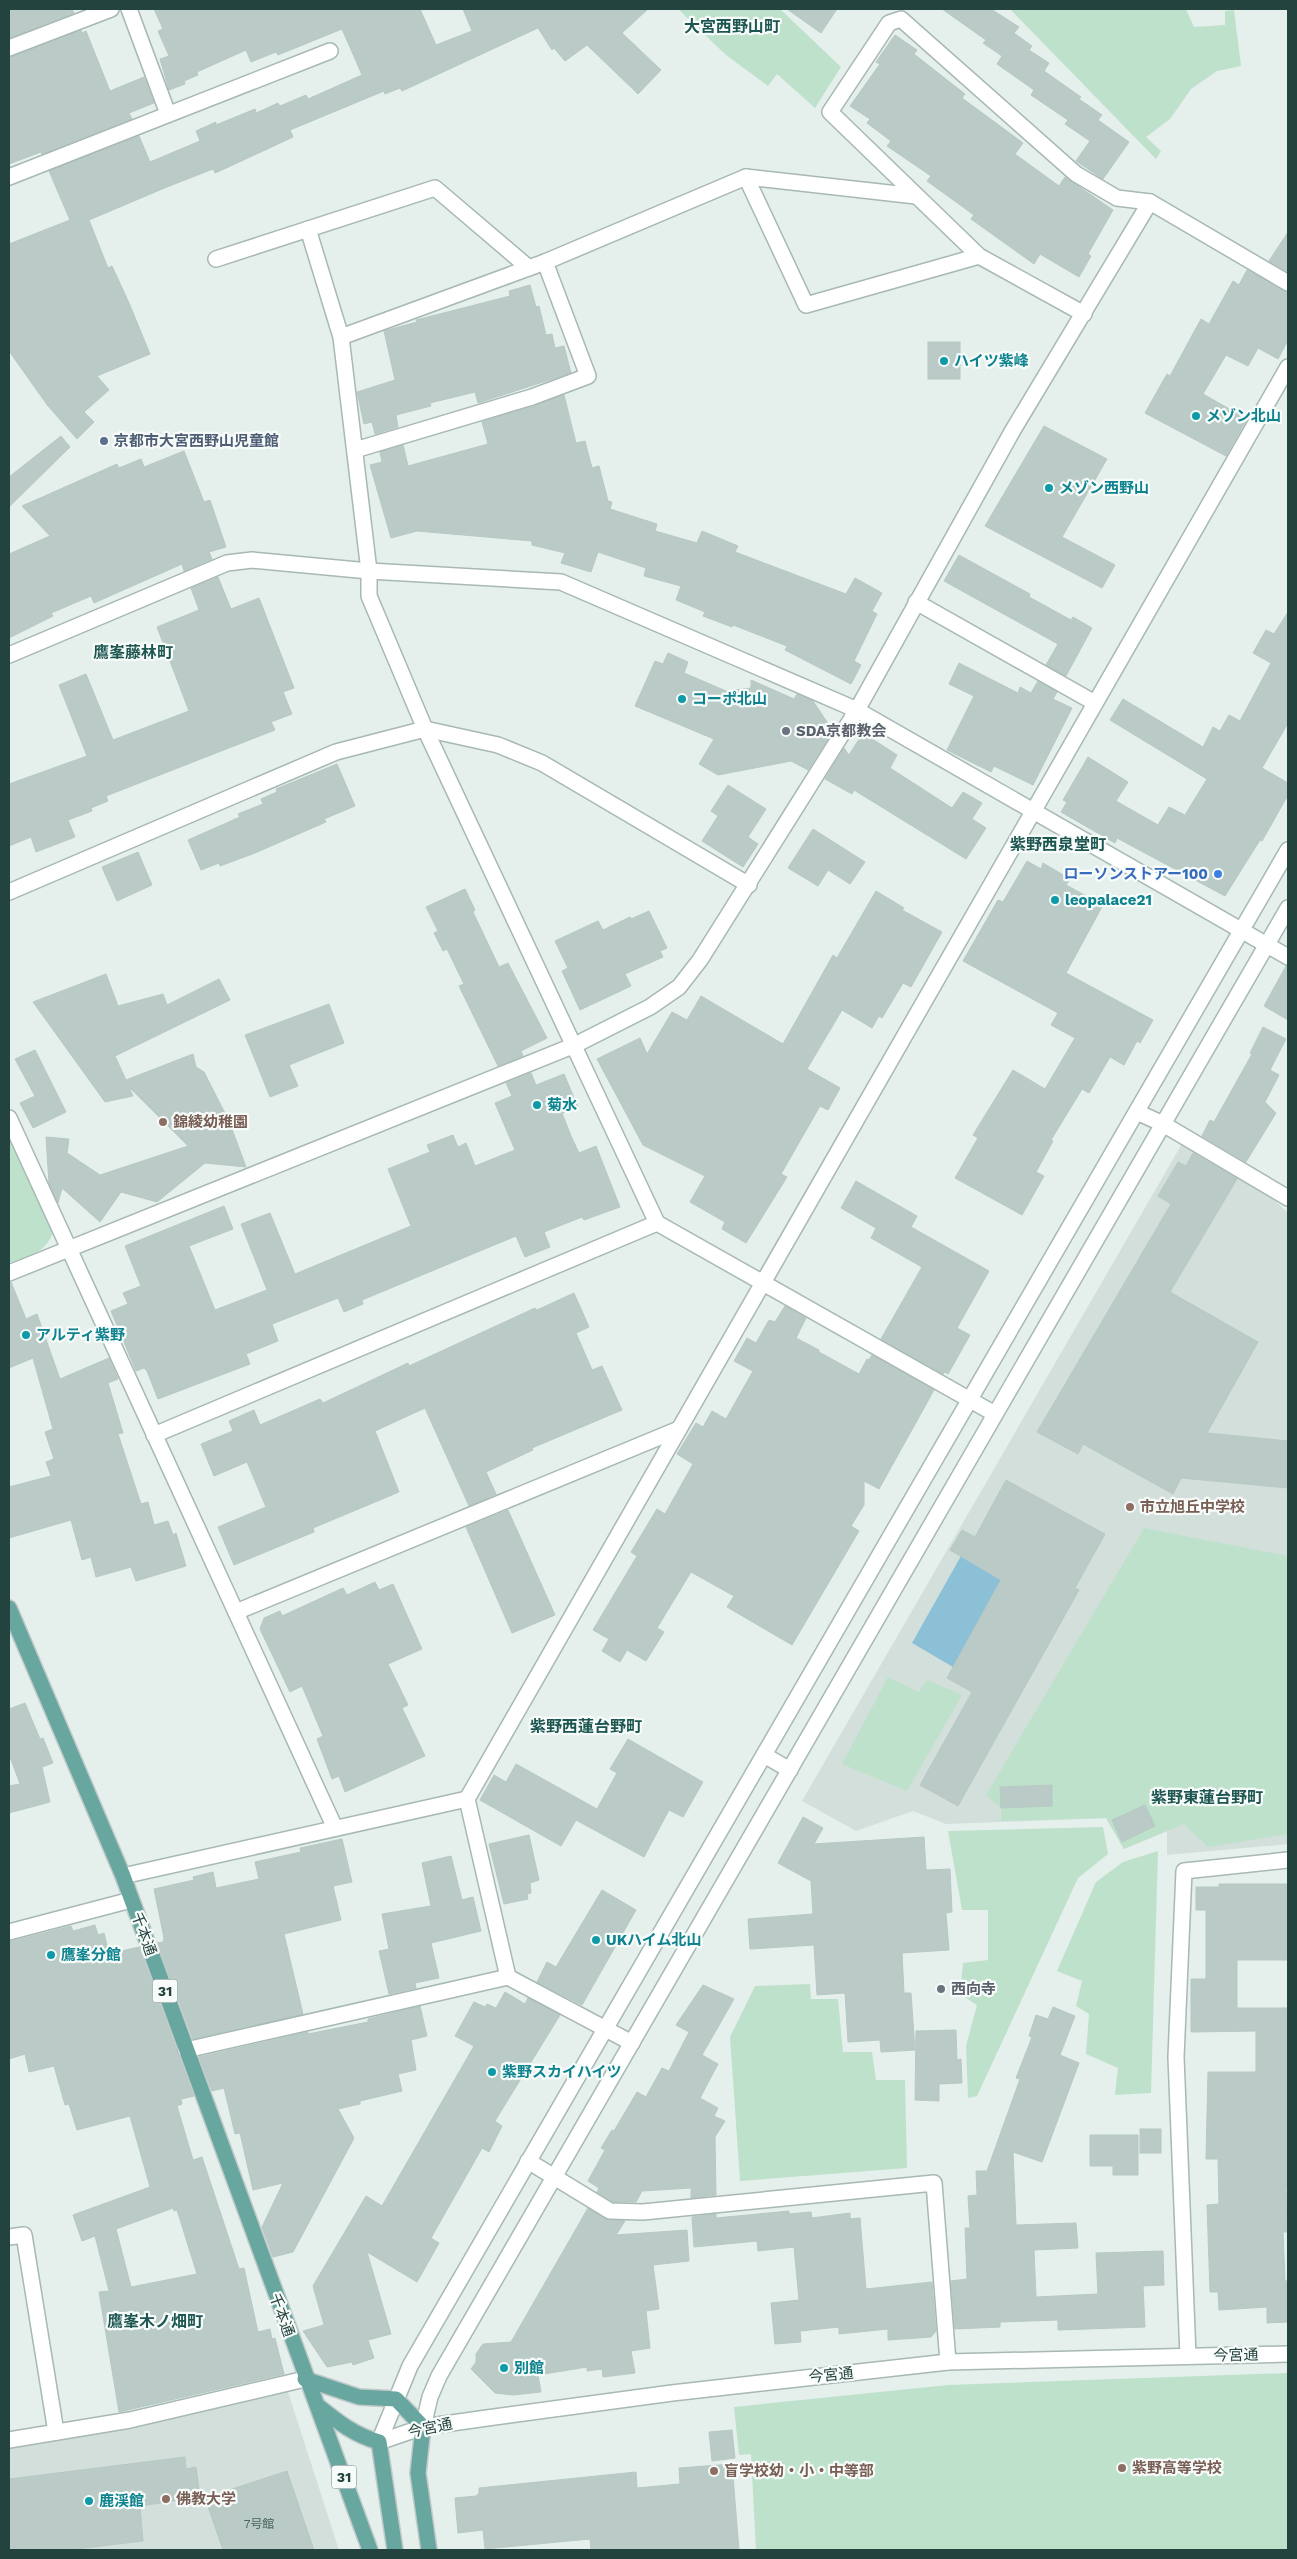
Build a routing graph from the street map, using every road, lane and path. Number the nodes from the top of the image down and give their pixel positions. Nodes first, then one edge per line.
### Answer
1 (111, 9) edge
2 (129, 9) edge
3 (9, 48) edge
4 (330, 51) dead end
5 (168, 114) junction
6 (9, 176) edge
7 (746, 177) junction
8 (916, 196) junction
9 (1150, 202) junction
10 (308, 229) junction
11 (980, 256) junction
12 (216, 259) dead end
13 (545, 262) junction
14 (529, 268) junction
15 (1288, 283) edge
16 (1084, 314) junction
17 (341, 337) junction
18 (1288, 367) edge
19 (355, 450) junction
20 (370, 571) junction
21 (916, 602) junction
22 (9, 655) edge
23 (1095, 704) junction
24 (857, 710) junction
25 (425, 728) junction
26 (1033, 812) junction
27 (1288, 850) edge
28 (749, 885) junction
29 (9, 892) edge
30 (1288, 908) edge
31 (1242, 931) junction
32 (1267, 945) junction
33 (1288, 957) edge
34 (575, 1045) junction
35 (1137, 1112) junction
36 (9, 1118) edge
37 (1163, 1124) junction
38 (1288, 1198) edge
39 (657, 1223) junction
40 (69, 1249) junction
41 (9, 1273) edge
42 (764, 1282) junction
43 (970, 1399) junction
44 (996, 1414) junction
45 (679, 1429) junction
46 (154, 1435) junction
47 (9, 1608) edge
48 (236, 1612) junction
49 (764, 1755) junction
50 (790, 1770) junction
51 (467, 1799) junction
52 (335, 1828) junction
53 (1288, 1860) edge
54 (123, 1876) junction
55 (131, 1900) junction
56 (9, 1932) edge
57 (508, 1977) junction
58 (605, 2029) junction
59 (632, 2043) junction
60 (186, 2050) junction
61 (528, 2162) junction
62 (554, 2177) junction
63 (9, 2237) edge
64 (1288, 2354) edge
65 (1188, 2356) junction
66 (948, 2362) junction
67 (306, 2379) junction
68 (396, 2399) junction
69 (316, 2405) junction
70 (423, 2427) junction
71 (56, 2432) junction
72 (9, 2440) edge
73 (379, 2442) junction
74 (370, 2550) edge
75 (395, 2550) edge
76 (429, 2550) edge

1 - 3 street
2 - 5 street
4 - 5 street
5 - 6 street
7 - 8 street
7 - 11 street
7 - 13 street
8 - 9 street
8 - 11 street
9 - 15 street
9 - 16 street
10 - 12 street
10 - 14 street
10 - 17 street
11 - 16 street
13 - 14 street
13 - 19 street
14 - 17 street
16 - 21 street
17 - 19 street
18 - 23 street
19 - 20 street
20 - 22 street
20 - 24 street
20 - 25 street
21 - 23 street
21 - 24 street
23 - 26 street
24 - 26 street
24 - 28 street
25 - 28 street
25 - 29 street
25 - 34 street
26 - 31 street
26 - 42 street
27 - 31 street
28 - 34 street
30 - 32 street
31 - 32 street
31 - 35 street
32 - 33 street
32 - 37 street
34 - 39 street
34 - 40 street
35 - 37 street
35 - 43 street
36 - 40 street
37 - 38 street
37 - 44 street
39 - 42 street
39 - 46 street
40 - 41 street
40 - 46 street
42 - 43 street
42 - 45 street
43 - 44 street
43 - 49 street
44 - 50 street
45 - 48 street
45 - 51 street
46 - 48 street
47 - 54 main road, 千本通 / 31
48 - 52 street
49 - 50 street
49 - 58 street
50 - 59 street
51 - 52 street
51 - 57 street
52 - 54 street
53 - 65 street
54 - 55 main road, 千本通 / 31
55 - 56 street
55 - 60 main road, 千本通 / 31
57 - 58 street
57 - 60 street
58 - 59 street
58 - 61 street
59 - 62 street
60 - 67 main road, 千本通 / 31
61 - 62 street
61 - 68 street
62 - 66 street
62 - 70 street
63 - 71 street
64 - 65 street, 今宮通
65 - 66 street, 今宮通
66 - 70 street, 今宮通
67 - 68 main road
67 - 69 main road, 千本通 / 31
67 - 71 street
68 - 70 main road
68 - 73 street
69 - 73 main road
69 - 74 main road, 31
70 - 73 street, 今宮通
70 - 76 main road
71 - 72 street
73 - 75 main road

